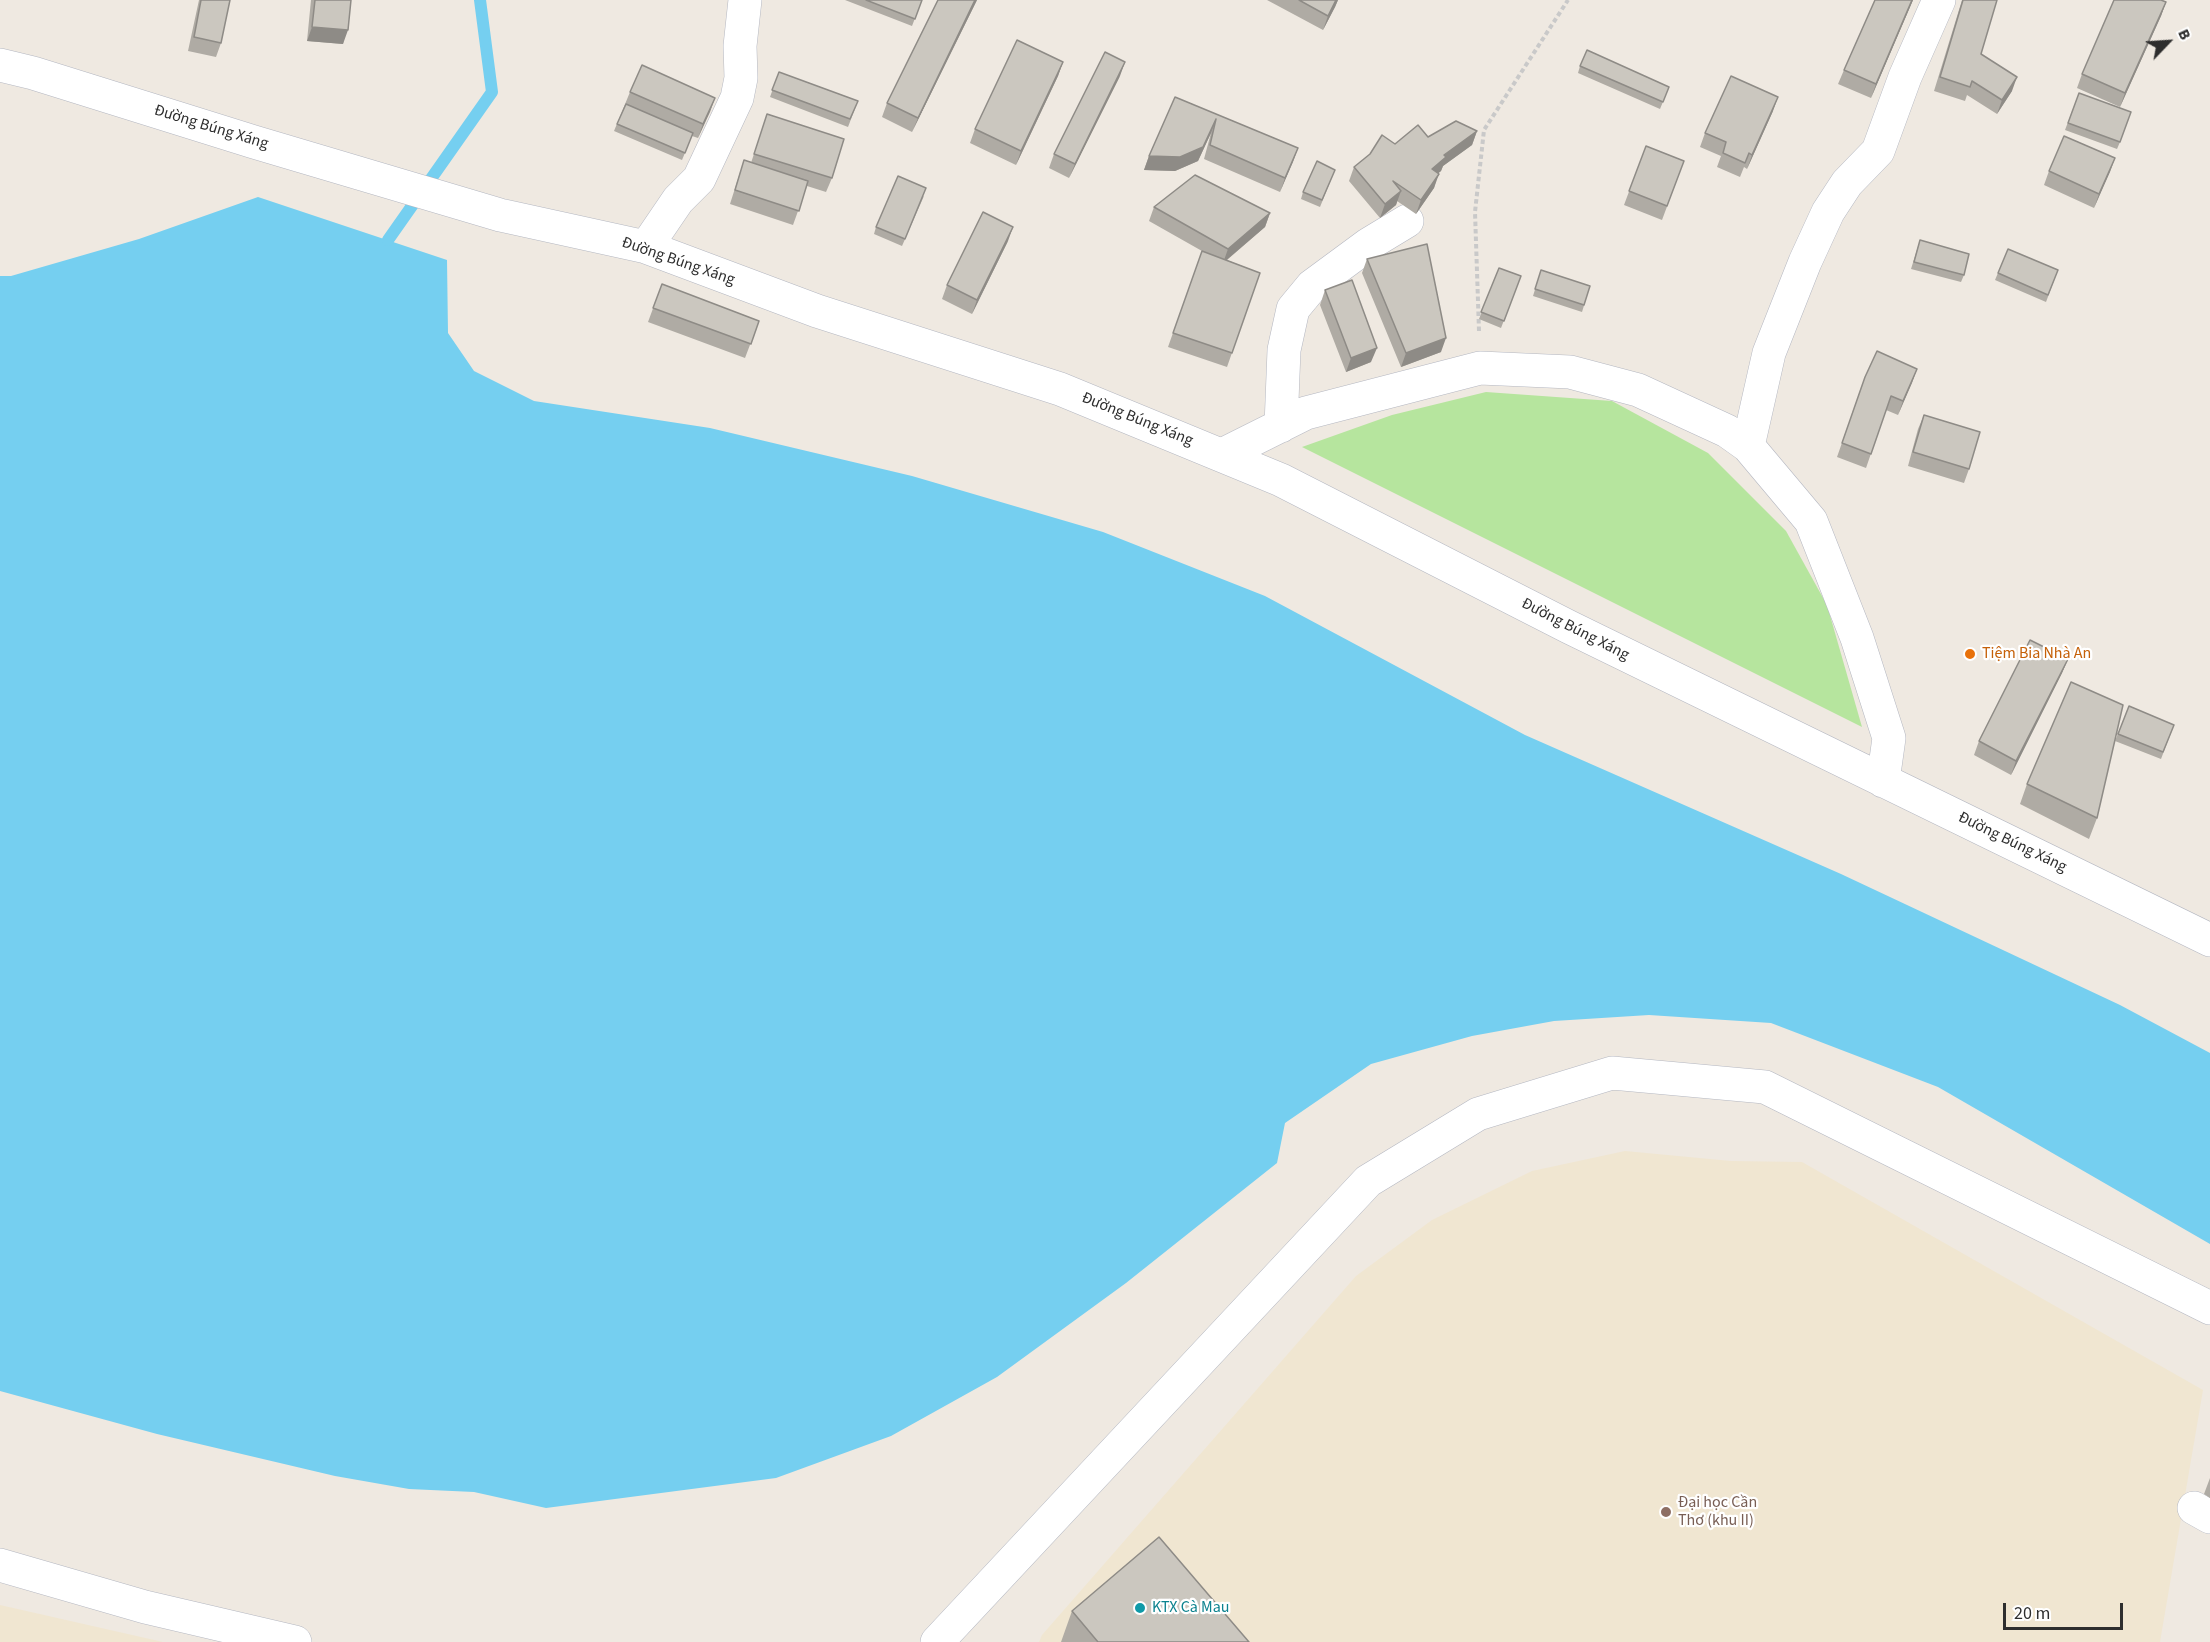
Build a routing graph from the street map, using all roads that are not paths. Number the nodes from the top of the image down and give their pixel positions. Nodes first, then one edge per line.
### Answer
1 (745, 0) edge
2 (1939, 0) edge
3 (0, 65) edge
4 (1407, 221) dead end
5 (646, 247) junction
6 (1281, 426) junction
7 (1748, 446) junction
8 (1222, 455) junction
9 (1883, 782) junction
10 (2210, 940) edge
11 (2210, 1308) edge
12 (0, 1565) edge
13 (295, 1642) edge
14 (937, 1642) edge

1 - 5 street
2 - 7 street
3 - 5 street, Đường Búng Xáng
4 - 6 street
5 - 8 street, Đường Búng Xáng
6 - 7 street
6 - 8 street
7 - 9 street
8 - 9 street, Đường Búng Xáng
9 - 10 street, Đường Búng Xáng
11 - 14 street
12 - 13 street

